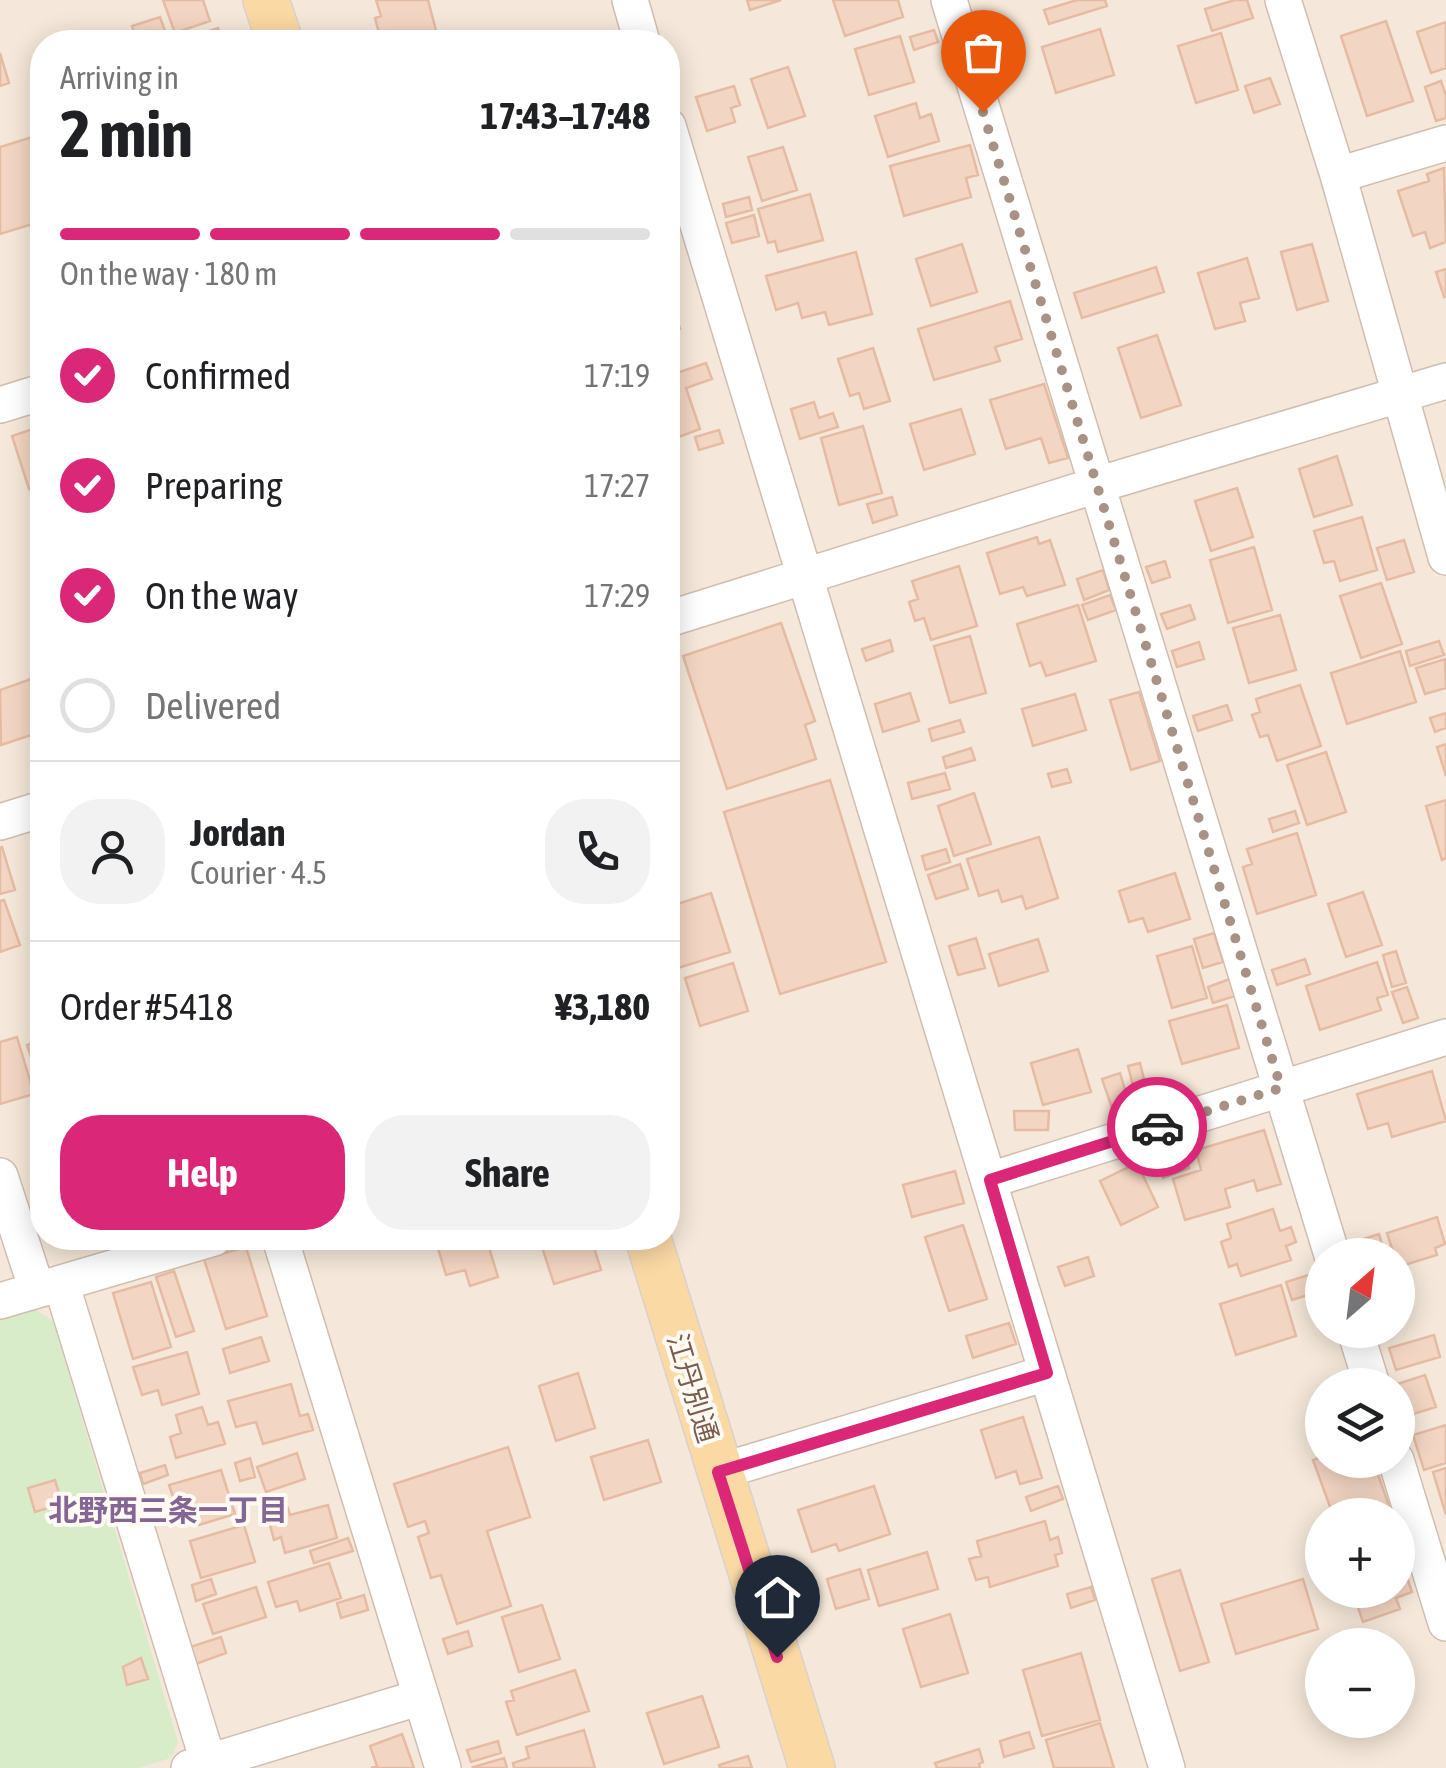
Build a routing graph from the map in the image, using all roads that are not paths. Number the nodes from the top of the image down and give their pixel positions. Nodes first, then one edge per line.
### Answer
1 (630, 0) edge
2 (949, 0) edge
3 (1282, 0) edge
4 (639, 30) edge
5 (1446, 143) edge
6 (680, 166) edge
7 (1338, 176) junction
8 (1446, 381) edge
9 (30, 396) edge
10 (1398, 396) junction
11 (0, 405) edge
12 (1098, 484) junction
13 (1446, 557) edge
14 (803, 578) junction
15 (680, 615) edge
16 (30, 813) edge
17 (0, 822) edge
18 (1446, 1038) edge
19 (1281, 1088) junction
20 (0, 1176) edge
21 (990, 1180) junction
22 (1327, 1238) edge
23 (30, 1244) edge
24 (33, 1250) edge
25 (174, 1250) edge
26 (284, 1250) edge
27 (652, 1250) edge
28 (49, 1287) junction
29 (0, 1302) edge
30 (1047, 1373) junction
31 (718, 1472) junction
32 (1402, 1478) edge
33 (1446, 1623) edge
34 (422, 1697) junction
35 (198, 1764) edge
36 (443, 1768) edge
37 (812, 1768) edge
38 (1167, 1768) edge

1 - 4 street
2 - 12 street
3 - 7 street
5 - 7 street
6 - 14 street
7 - 10 street
8 - 10 street
9 - 11 street
10 - 12 street
10 - 13 street
12 - 14 street
12 - 19 street
14 - 15 street
14 - 21 street
16 - 17 street
18 - 19 street
19 - 21 street
19 - 22 street
20 - 23 street
21 - 30 street
24 - 28 street
25 - 28 street
26 - 34 street
27 - 31 main road, 江丹別通
28 - 29 street
28 - 35 street
30 - 31 street
30 - 38 street
31 - 37 main road, 江丹別通
32 - 33 street
34 - 35 street
34 - 36 street

